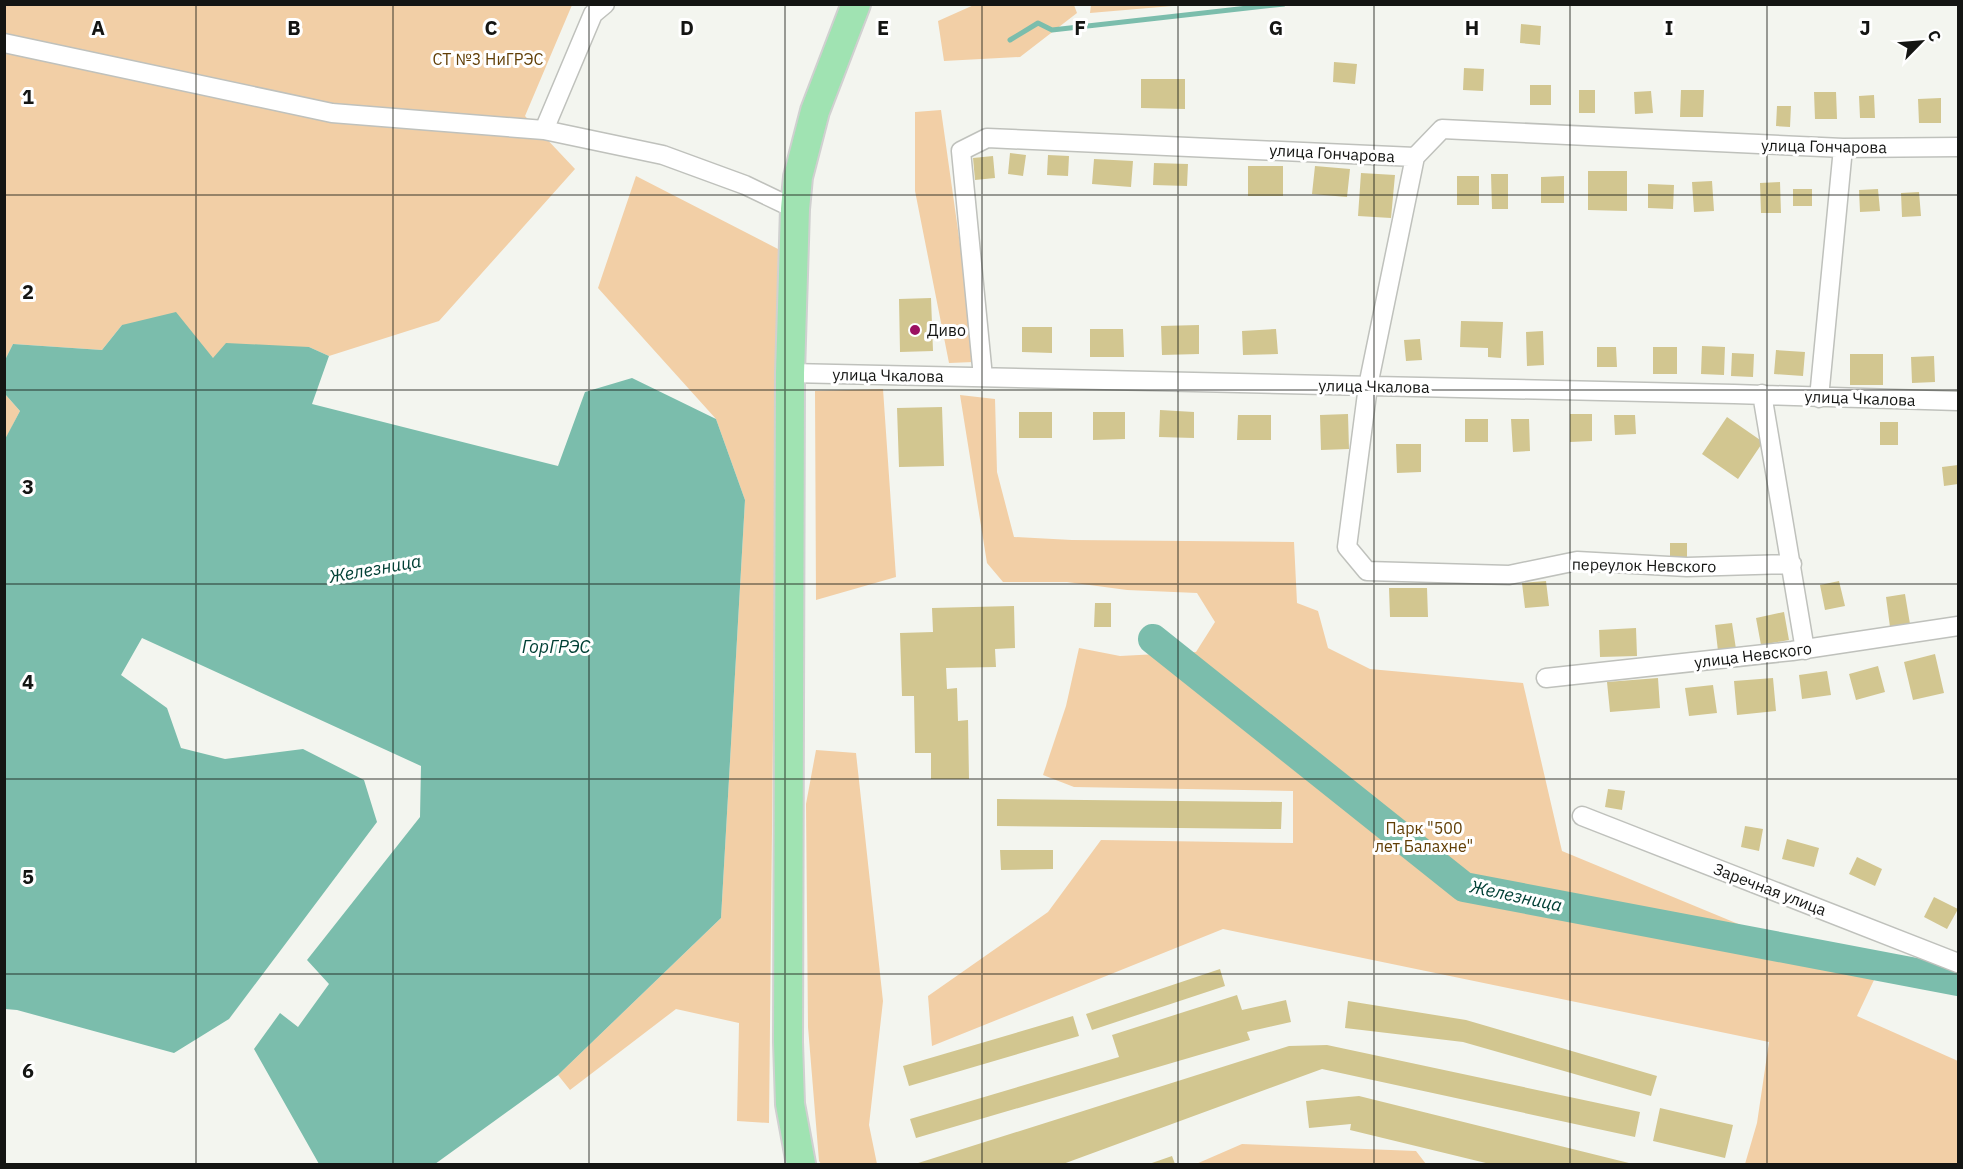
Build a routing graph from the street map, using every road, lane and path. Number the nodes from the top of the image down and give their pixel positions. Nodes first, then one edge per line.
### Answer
1 (605, 4) edge
2 (856, 4) edge
3 (4, 43) edge
4 (544, 130) junction
5 (1959, 147) edge
6 (1843, 148) junction
7 (1415, 157) junction
8 (795, 209) junction
9 (790, 373) junction
10 (983, 377) junction
11 (1368, 386) junction
12 (1762, 394) junction
13 (1819, 398) junction
14 (1959, 401) edge
15 (1792, 564) junction
16 (1959, 626) edge
17 (1805, 650) junction
18 (1546, 678) dead end
19 (1582, 816) dead end
20 (1959, 963) edge
21 (801, 1164) edge

1 - 4 street
2 - 8 main road
3 - 4 street
4 - 8 street
5 - 6 street, улица Гончарова
6 - 7 street, улица Гончарова
6 - 13 street
7 - 10 street, улица Гончарова
7 - 11 street, переулок Невского
8 - 9 main road
9 - 10 street, улица Чкалова
9 - 21 main road
10 - 11 street, улица Чкалова
11 - 12 street, улица Чкалова
11 - 15 street, переулок Невского
12 - 13 street, улица Чкалова
12 - 15 street
13 - 14 street, улица Чкалова
15 - 17 street
16 - 17 street, улица Невского
17 - 18 street, улица Невского
19 - 20 street, Заречная улица

